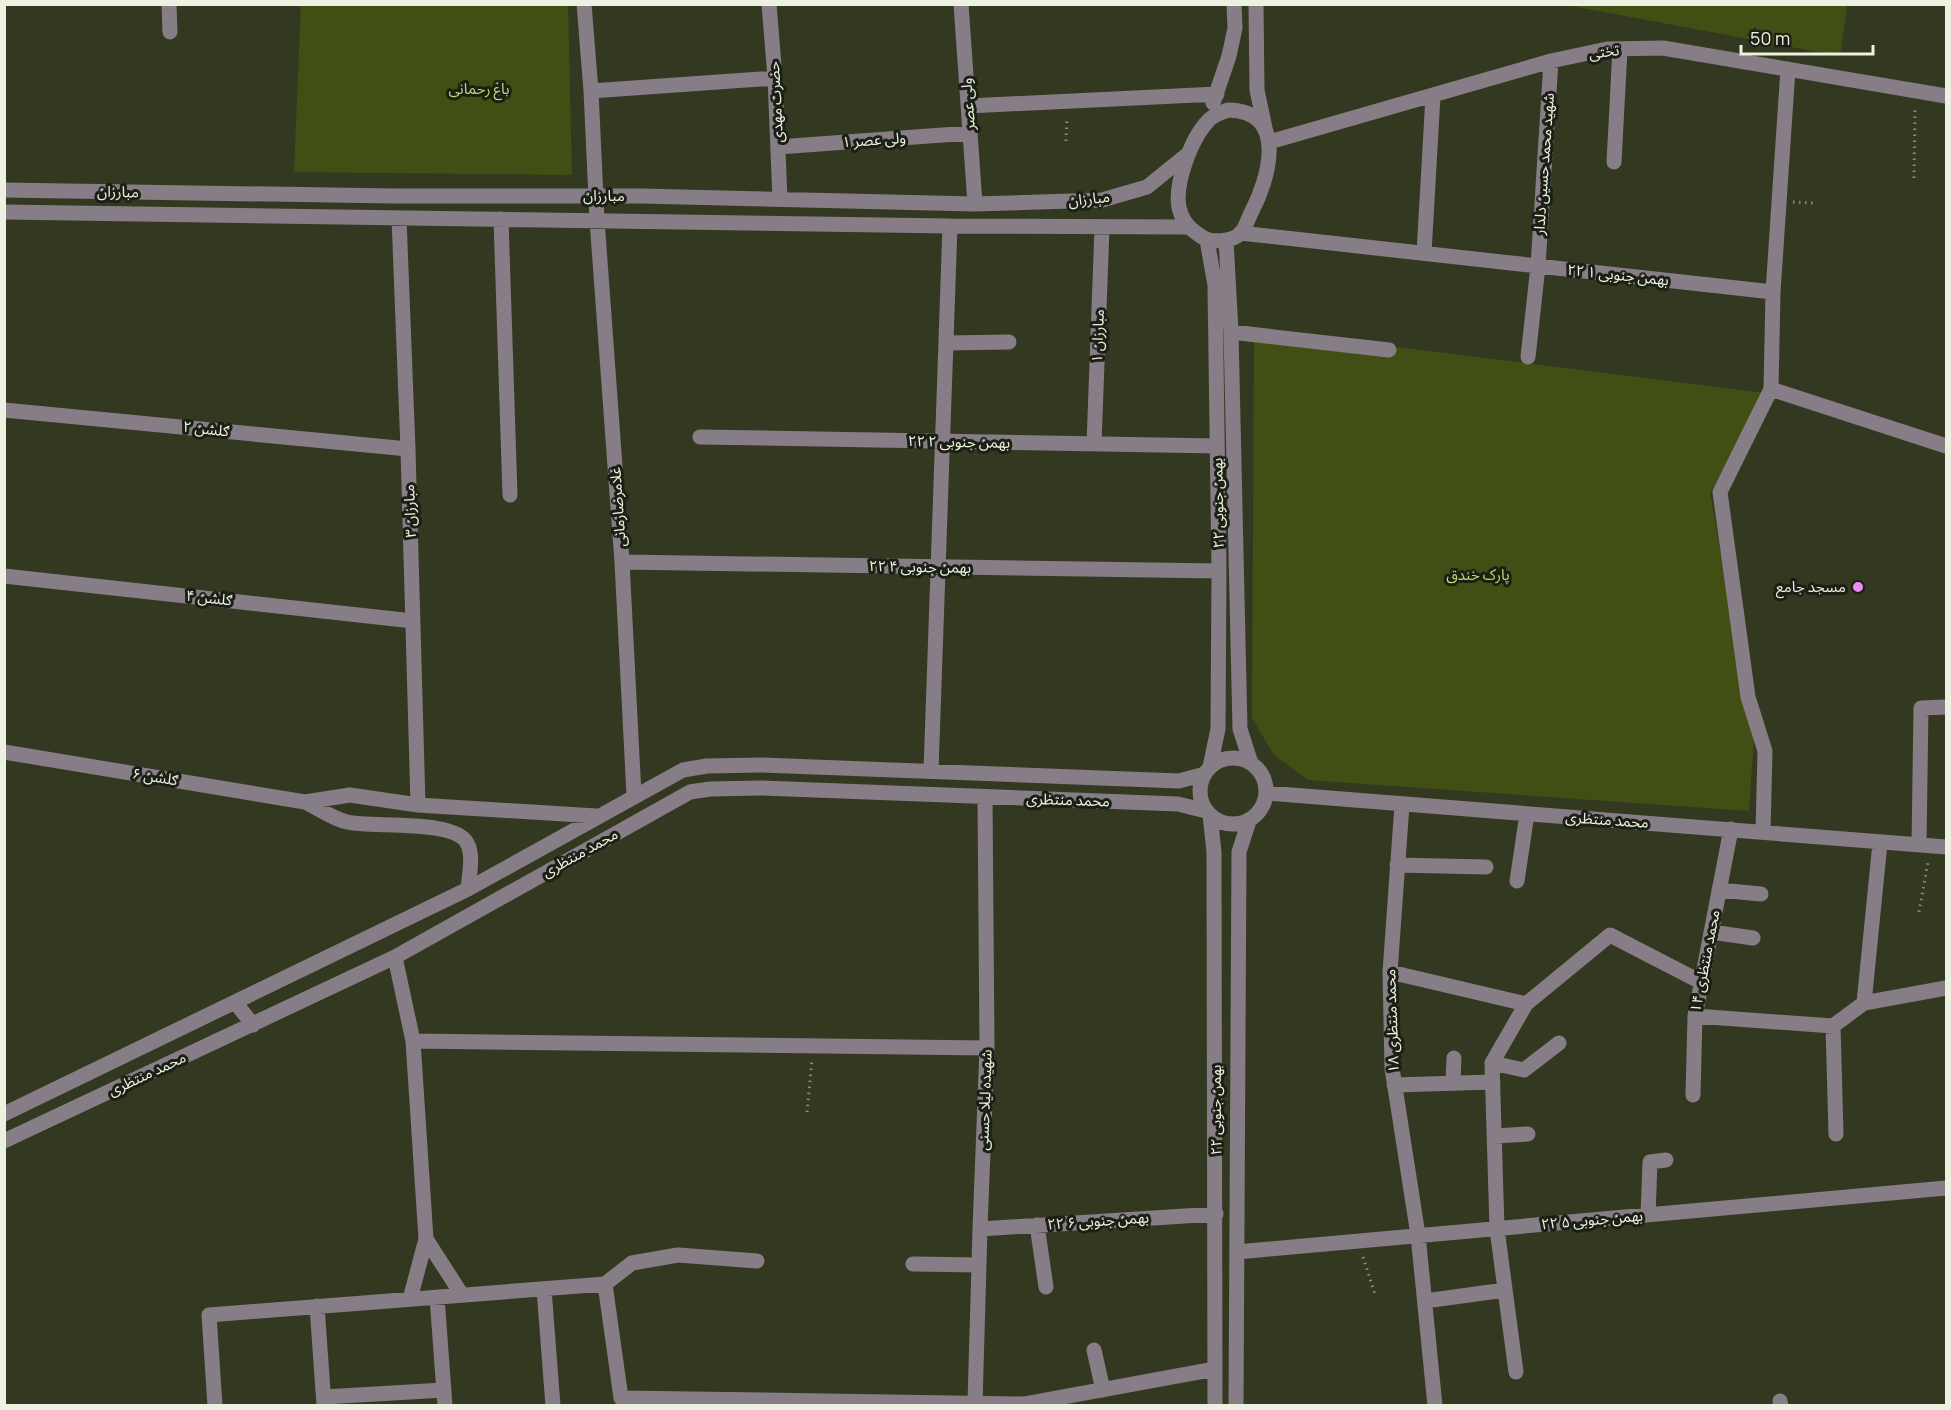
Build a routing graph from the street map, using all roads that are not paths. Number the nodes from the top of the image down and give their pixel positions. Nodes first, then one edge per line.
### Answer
1 (170, 4) edge
2 (584, 4) edge
3 (769, 4) edge
4 (961, 4) edge
5 (1234, 4) edge
6 (1256, 4) edge
7 (170, 32) dead end
8 (1620, 49) junction
9 (1551, 62) junction
10 (1788, 69) junction
11 (775, 78) junction
12 (591, 91) junction
13 (1217, 94) junction
14 (1433, 96) junction
15 (1947, 96) edge
16 (968, 106) junction
17 (1208, 121) junction
18 (970, 133) junction
19 (1267, 137) junction
20 (778, 147) junction
21 (1189, 153) junction
22 (1614, 162) dead end
23 (4, 190) edge
24 (596, 196) junction
25 (780, 199) junction
26 (975, 204) junction
27 (4, 212) edge
28 (399, 218) junction
29 (501, 219) junction
30 (597, 220) junction
31 (950, 226) junction
32 (1188, 227) junction
33 (1102, 228) junction
34 (1240, 233) junction
35 (1207, 240) junction
36 (1226, 240) junction
37 (1424, 253) junction
38 (1538, 266) junction
39 (1773, 292) junction
40 (1232, 332) junction
41 (1009, 342) dead end
42 (946, 343) junction
43 (1389, 350) dead end
44 (1528, 357) dead end
45 (1771, 389) junction
46 (4, 410) edge
47 (700, 437) dead end
48 (943, 442) junction
49 (1094, 444) junction
50 (1217, 446) junction
51 (1947, 446) edge
52 (408, 449) junction
53 (510, 495) dead end
54 (622, 562) junction
55 (938, 567) junction
56 (1219, 572) junction
57 (4, 576) edge
58 (413, 621) junction
59 (1947, 707) edge
60 (4, 752) edge
61 (1251, 764) junction
62 (1208, 770) junction
63 (931, 771) junction
64 (1266, 793) junction
65 (634, 795) junction
66 (985, 797) junction
67 (305, 802) junction
68 (418, 805) junction
69 (1402, 805) junction
70 (1208, 813) junction
71 (1527, 814) junction
72 (596, 816) junction
73 (1249, 821) junction
74 (1731, 829) junction
75 (1763, 832) junction
76 (1880, 843) junction
77 (1932, 846) edge
78 (1397, 866) junction
79 (1486, 867) dead end
80 (1517, 881) dead end
81 (468, 889) junction
82 (1719, 890) junction
83 (1761, 894) dead end
84 (1711, 932) junction
85 (1753, 938) dead end
86 (395, 957) junction
87 (1390, 972) junction
88 (1701, 982) junction
89 (1947, 988) edge
90 (236, 1002) junction
91 (1864, 1003) junction
92 (1526, 1004) junction
93 (1695, 1016) junction
94 (253, 1025) junction
95 (1833, 1026) junction
96 (413, 1041) junction
97 (1559, 1043) dead end
98 (987, 1048) junction
99 (1454, 1058) dead end
100 (1492, 1063) junction
101 (1238, 1073) junction
102 (1215, 1074) junction
103 (1493, 1082) junction
104 (1453, 1083) junction
105 (1395, 1084) junction
106 (1693, 1095) dead end
107 (4, 1114) edge
108 (1528, 1134) dead end
109 (1836, 1134) dead end
110 (1496, 1136) junction
111 (4, 1141) edge
112 (1666, 1160) dead end
113 (1947, 1188) edge
114 (1216, 1214) junction
115 (1648, 1215) junction
116 (1037, 1225) junction
117 (980, 1229) junction
118 (1497, 1229) junction
119 (1419, 1235) junction
120 (426, 1239) junction
121 (1237, 1252) junction
122 (757, 1261) dead end
123 (913, 1264) dead end
124 (979, 1265) junction
125 (605, 1284) junction
126 (1046, 1287) dead end
127 (544, 1289) junction
128 (1505, 1290) junction
129 (462, 1295) junction
130 (437, 1297) junction
131 (410, 1299) junction
132 (1425, 1301) junction
133 (317, 1306) junction
134 (1094, 1350) dead end
135 (1215, 1369) junction
136 (1516, 1372) dead end
137 (444, 1390) junction
138 (1103, 1390) junction
139 (324, 1401) edge
140 (975, 1404) junction
141 (1025, 1405) edge
142 (215, 1406) edge
143 (445, 1406) edge
144 (553, 1406) edge
145 (1215, 1406) edge
146 (1236, 1406) edge
147 (1435, 1406) edge

1 - 7 street
2 - 12 street, غلامرضازمانی
3 - 11 street, حضرت مهدی
4 - 16 street, ولی عصر
5 - 13 street
6 - 19 street
8 - 9 street, تختی
8 - 10 street, تختی
8 - 22 street
9 - 14 street, تختی
9 - 38 street, شهید محمد حسین دلدار
10 - 15 street, تختی
10 - 39 street
11 - 12 street
11 - 20 street, حضرت مهدی
12 - 24 street, غلامرضازمانی
13 - 16 street
13 - 17 street
14 - 19 street, تختی
14 - 37 street
16 - 18 street, ولی عصر
17 - 19 street
17 - 21 street
18 - 20 street, ولی عصر ۱
18 - 26 street, ولی عصر
19 - 34 street
20 - 25 street, حضرت مهدی
21 - 26 street, مبارزان
21 - 32 street
23 - 24 street, مبارزان
24 - 25 street, مبارزان
24 - 30 street, غلامرضازمانی
25 - 26 street, مبارزان
27 - 28 street, مبارزان
28 - 29 street, مبارزان
28 - 52 street, مبارزان ۳
29 - 30 street, مبارزان
29 - 53 street
30 - 31 street, مبارزان
30 - 54 street, غلامرضازمانی
31 - 33 street, مبارزان
31 - 42 street
32 - 33 street, مبارزان
32 - 35 street
33 - 49 street, مبارزان ۱
34 - 36 street
34 - 37 street, ۲۲ بهمن جنوبی ۱
35 - 36 street
35 - 50 street, ۲۲ بهمن جنوبی
36 - 40 street, ۲۲ بهمن جنوبی
37 - 38 street, ۲۲ بهمن جنوبی ۱
38 - 39 street, ۲۲ بهمن جنوبی ۱
38 - 44 street, شهید محمد حسین دلدار
39 - 45 street
40 - 43 street
40 - 61 street, ۲۲ بهمن جنوبی
41 - 42 street
42 - 48 street
45 - 51 street
45 - 75 street
46 - 52 street, ګلشن ۲
47 - 48 street, ۲۲ بهمن جنوبی ۲
48 - 49 street, ۲۲ بهمن جنوبی ۲
48 - 55 street
49 - 50 street, ۲۲ بهمن جنوبی ۲
50 - 56 street, ۲۲ بهمن جنوبی
52 - 58 street, مبارزان ۳
54 - 55 street, ۲۲ بهمن جنوبی ۴
54 - 65 street, غلامرضازمانی
55 - 56 street, ۲۲ بهمن جنوبی ۴
55 - 63 street
56 - 62 street, ۲۲ بهمن جنوبی
57 - 58 street, ګلشن ۴
58 - 68 street, مبارزان ۳
59 - 77 street
60 - 67 street, ګلشن ۶
61 - 62 street
61 - 64 street
62 - 63 street, محمد منتظری
62 - 70 street
63 - 65 street, محمد منتظری
64 - 69 street, محمد منتظری
64 - 73 street
65 - 72 street, محمد منتظری
66 - 70 street, محمد منتظری
66 - 86 street, محمد منتظری
66 - 98 street, شهیده لیلا حسنی
67 - 68 street
67 - 81 street
68 - 72 street
69 - 71 street, محمد منتظری
69 - 78 street, محمد منتظری ۱۸
70 - 73 street
70 - 102 street, ۲۲ بهمن جنوبی
71 - 74 street, محمد منتظری
71 - 80 street
72 - 81 street, محمد منتظری
73 - 101 street, ۲۲ بهمن جنوبی
74 - 75 street, محمد منتظری
74 - 82 street, محمد منتظری ۱۴
75 - 76 street, محمد منتظری
76 - 77 street, محمد منتظری
76 - 91 street
78 - 79 street
78 - 87 street, محمد منتظری ۱۸
81 - 90 street, محمد منتظری
82 - 83 street
82 - 84 street, محمد منتظری ۱۴
84 - 85 street
84 - 88 street, محمد منتظری ۱۴
86 - 94 street, محمد منتظری
86 - 96 street
87 - 92 street
87 - 105 street, محمد منتظری ۱۸
88 - 92 street
88 - 93 street, محمد منتظری ۱۴
89 - 91 street
90 - 94 street
90 - 107 street, محمد منتظری
91 - 95 street
92 - 100 street
93 - 95 street
93 - 106 street, محمد منتظری ۱۴
94 - 111 street, محمد منتظری
95 - 109 street
96 - 98 street
96 - 120 street
97 - 100 street
98 - 117 street, شهیده لیلا حسنی
99 - 104 street
100 - 103 street
101 - 102 street
101 - 121 street, ۲۲ بهمن جنوبی
102 - 114 street, ۲۲ بهمن جنوبی
103 - 104 street
103 - 110 street
104 - 105 street
105 - 119 street, محمد منتظری ۱۸
108 - 110 street
110 - 118 street
112 - 115 street
113 - 115 street, ۲۲ بهمن جنوبی ۵
114 - 116 street, ۲۲ بهمن جنوبی ۶
114 - 135 street, ۲۲ بهمن جنوبی
115 - 118 street, ۲۲ بهمن جنوبی ۵
116 - 117 street, ۲۲ بهمن جنوبی ۶
116 - 126 street
117 - 124 street, شهیده لیلا حسنی
118 - 119 street, ۲۲ بهمن جنوبی ۵
118 - 128 street
119 - 121 street, ۲۲ بهمن جنوبی ۵
119 - 132 street, محمد منتظری ۱۸
120 - 129 street
120 - 131 street
121 - 146 street, ۲۲ بهمن جنوبی
122 - 125 street
123 - 124 street
124 - 140 street, شهیده لیلا حسنی
125 - 127 street
125 - 140 street
127 - 129 street
127 - 144 street
128 - 132 street
128 - 136 street
129 - 130 street
130 - 131 street
130 - 137 street
131 - 133 street
132 - 147 street, محمد منتظری ۱۸
133 - 139 street
133 - 142 street
134 - 138 street
135 - 138 street
135 - 145 street, ۲۲ بهمن جنوبی
137 - 139 street
137 - 143 street
138 - 141 street
140 - 141 street

